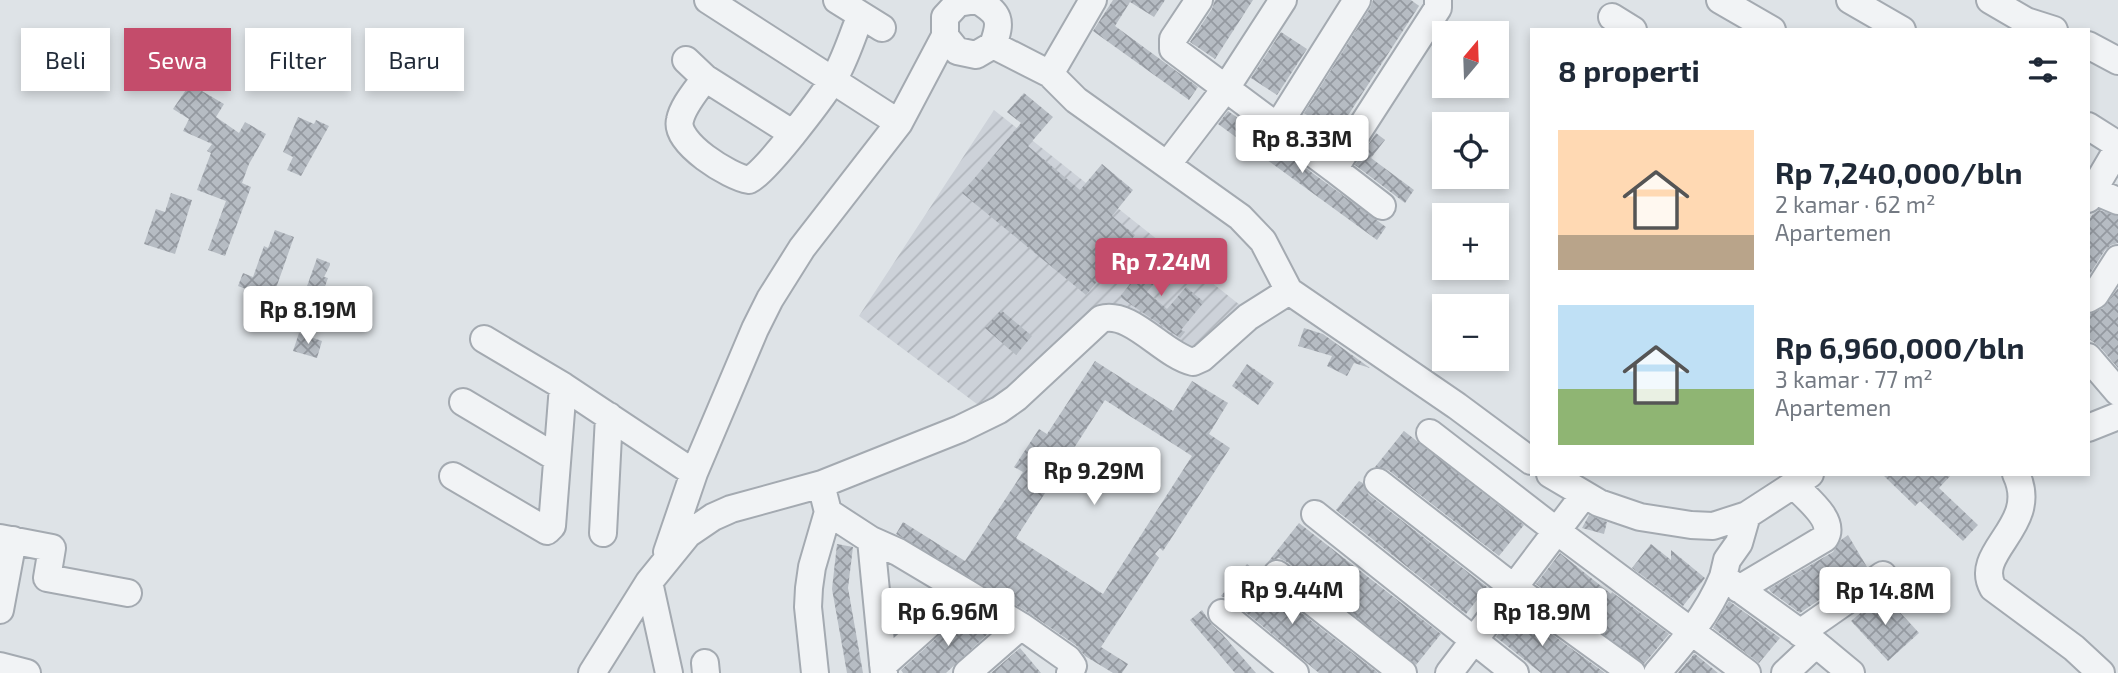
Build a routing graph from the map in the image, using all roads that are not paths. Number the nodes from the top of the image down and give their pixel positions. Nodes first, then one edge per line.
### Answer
1 (708, 0) edge
2 (837, 0) edge
3 (1093, 0) edge
4 (1199, 0) edge
5 (1283, 0) edge
6 (1357, 0) edge
7 (1438, 0) edge
8 (1720, 0) edge
9 (1850, 0) edge
10 (1990, 0) edge
11 (982, 2) edge
12 (2025, 11) edge
13 (1756, 19) edge
14 (1899, 28) edge
15 (2050, 28) edge
16 (945, 36) junction
17 (2090, 39) edge
18 (993, 45) junction
19 (2090, 46) edge
20 (2118, 46) edge
21 (2118, 61) edge
22 (1050, 74) junction
23 (834, 79) junction
24 (1226, 88) junction
25 (899, 123) junction
26 (1277, 127) junction
27 (2090, 127) edge
28 (792, 133) junction
29 (2118, 146) edge
30 (1167, 165) junction
31 (1334, 169) junction
32 (2090, 195) edge
33 (2118, 201) edge
34 (1382, 206) dead end
35 (2115, 271) edge
36 (1289, 291) junction
37 (2090, 298) edge
38 (484, 339) dead end
39 (2090, 359) edge
40 (563, 386) junction
41 (2118, 392) edge
42 (463, 402) dead end
43 (609, 416) junction
44 (2118, 416) edge
45 (2090, 427) edge
46 (1430, 433) dead end
47 (556, 457) junction
48 (1530, 460) edge
49 (694, 473) junction
50 (453, 476) dead end
51 (1553, 476) edge
52 (2017, 476) edge
53 (1802, 480) edge
54 (1378, 482) dead end
55 (822, 484) junction
56 (1584, 495) junction
57 (828, 512) junction
58 (1315, 514) dead end
59 (1747, 515) junction
60 (1558, 532) junction
61 (603, 533) dead end
62 (7, 539) edge
63 (871, 540) junction
64 (655, 574) junction
65 (1277, 574) dead end
66 (1883, 575) dead end
67 (1731, 583) junction
68 (1513, 587) junction
69 (965, 592) junction
70 (128, 593) dead end
71 (0, 610) edge
72 (1222, 613) dead end
73 (1021, 626) junction
74 (1692, 632) junction
75 (1808, 638) junction
76 (1472, 641) junction
77 (1266, 662) edge
78 (0, 666) edge
79 (883, 669) edge
80 (27, 673) edge
81 (592, 673) edge
82 (668, 673) edge
83 (815, 673) edge
84 (967, 673) edge
85 (1070, 673) edge
86 (1295, 673) edge
87 (1403, 673) edge
88 (1449, 673) edge
89 (1515, 673) edge
90 (1632, 673) edge
91 (1657, 673) edge
92 (1747, 673) edge
93 (1785, 673) edge
94 (1851, 673) edge
95 (2101, 673) edge

1 - 23 street
2 - 23 street
3 - 22 street
4 - 24 street
5 - 24 street
6 - 26 street
7 - 31 street
8 - 13 street
9 - 14 street
10 - 12 street
11 - 16 street
11 - 18 street
12 - 15 street
16 - 18 street
16 - 25 street
17 - 20 street
18 - 22 street
19 - 21 street
22 - 30 street
23 - 25 street
23 - 28 street
24 - 26 street
24 - 30 street
25 - 49 street
26 - 31 street
27 - 29 street
28 - 28 street
29 - 32 street
30 - 36 street
31 - 34 street
32 - 33 street
35 - 37 street
36 - 48 street
36 - 55 street
38 - 40 street
39 - 41 street
40 - 43 street
40 - 47 street
42 - 47 street
43 - 49 street
43 - 61 street
44 - 45 street
46 - 60 street
47 - 50 street
49 - 64 street
51 - 56 street
52 - 95 street
53 - 59 street
53 - 67 street
54 - 68 street
55 - 57 street
55 - 64 street
56 - 59 street
56 - 60 street
57 - 63 street
57 - 83 street
58 - 76 street
59 - 67 street
60 - 68 street
60 - 74 street
62 - 70 street
62 - 71 street
63 - 69 street
63 - 79 street
64 - 81 street
64 - 82 street
65 - 87 street
66 - 75 street
67 - 74 street
67 - 75 street
68 - 76 street
68 - 90 street
69 - 73 street
69 - 79 street
72 - 77 street
73 - 84 street
73 - 85 street
74 - 91 street
74 - 92 street
75 - 93 street
75 - 94 street
76 - 88 street
76 - 89 street
77 - 86 street
78 - 80 street

